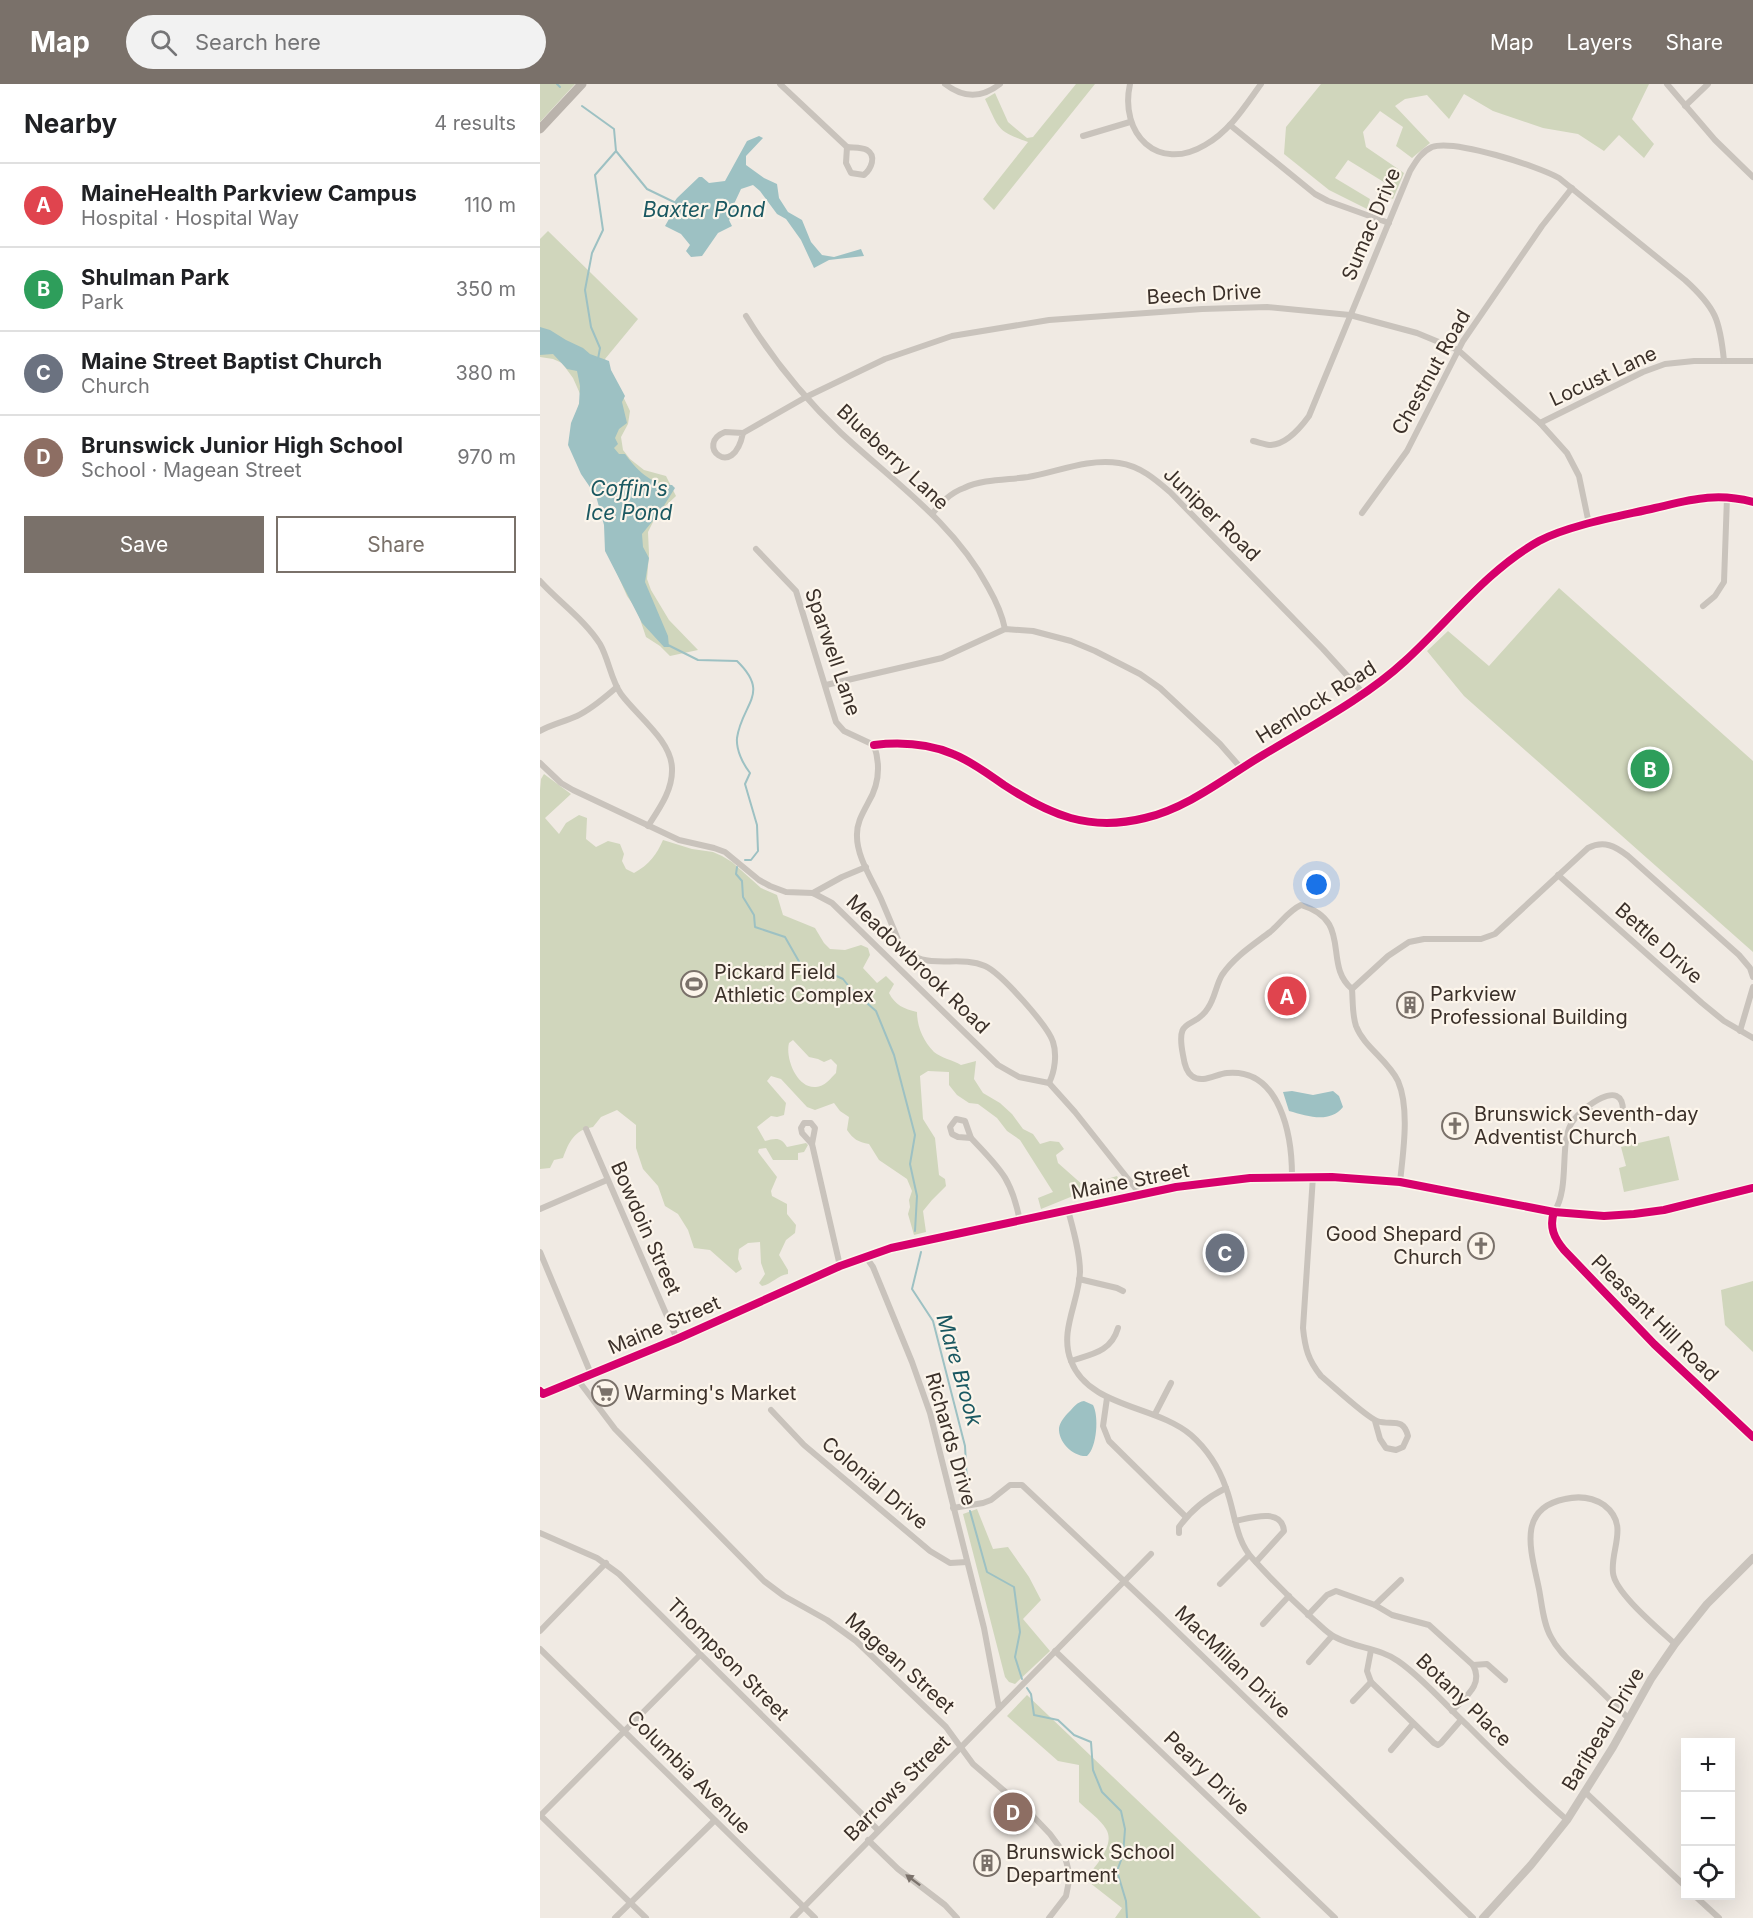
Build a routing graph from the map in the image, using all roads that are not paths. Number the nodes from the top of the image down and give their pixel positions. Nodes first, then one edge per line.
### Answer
1 (582, 84) edge
2 (780, 84) edge
3 (945, 84) edge
4 (1000, 84) edge
5 (1130, 84) edge
6 (1261, 84) edge
7 (1667, 84) edge
8 (1708, 84) edge
9 (1685, 106) junction
10 (1130, 122) junction
11 (1230, 125) junction
12 (540, 129) edge
13 (1083, 136) dead end
14 (847, 147) junction
15 (1753, 177) edge
16 (1572, 188) junction
17 (1389, 222) junction
18 (1350, 315) junction
19 (746, 316) dead end
20 (1458, 350) junction
21 (1724, 361) junction
22 (1753, 361) edge
23 (806, 397) junction
24 (1540, 423) junction
25 (743, 433) junction
26 (1252, 441) dead end
27 (1727, 497) junction
28 (1753, 502) edge
29 (1362, 513) dead end
30 (932, 514) junction
31 (1589, 524) junction
32 (756, 549) dead end
33 (540, 581) edge
34 (1703, 606) dead end
35 (1005, 629) junction
36 (826, 685) junction
37 (617, 687) junction
38 (1363, 693) junction
39 (540, 731) edge
40 (874, 745) junction
41 (540, 763) edge
42 (1241, 768) junction
43 (648, 826) junction
44 (866, 867) junction
45 (1558, 875) junction
46 (813, 893) junction
47 (1753, 977) edge
48 (1753, 987) edge
49 (1352, 989) junction
50 (1740, 1031) junction
51 (1753, 1038) edge
52 (1048, 1083) junction
53 (1585, 1109) junction
54 (586, 1130) dead end
55 (971, 1138) dead end
56 (812, 1144) dead end
57 (1292, 1176) junction
58 (1313, 1176) junction
59 (607, 1180) junction
60 (1400, 1182) junction
61 (1753, 1188) edge
62 (1140, 1194) junction
63 (540, 1209) edge
64 (1068, 1210) junction
65 (1554, 1212) junction
66 (1020, 1221) junction
67 (540, 1252) edge
68 (866, 1257) junction
69 (840, 1266) junction
70 (1079, 1279) junction
71 (1123, 1291) dead end
72 (1118, 1328) dead end
73 (677, 1339) junction
74 (1071, 1361) junction
75 (591, 1374) junction
76 (578, 1380) junction
77 (1172, 1383) dead end
78 (541, 1393) edge
79 (1107, 1398) junction
80 (771, 1410) dead end
81 (1155, 1414) junction
82 (1375, 1421) junction
83 (1753, 1437) edge
84 (1226, 1488) junction
85 (953, 1508) junction
86 (1186, 1517) junction
87 (1235, 1521) junction
88 (540, 1533) edge
89 (1179, 1533) dead end
90 (1151, 1554) dead end
91 (1249, 1555) junction
92 (1753, 1558) edge
93 (968, 1562) junction
94 (1256, 1562) junction
95 (606, 1563) junction
96 (1401, 1580) dead end
97 (1124, 1581) junction
98 (1220, 1584) dead end
99 (1289, 1596) junction
100 (1375, 1605) junction
101 (1308, 1615) junction
102 (1263, 1624) dead end
103 (540, 1631) edge
104 (1332, 1636) junction
105 (1675, 1644) junction
106 (540, 1649) edge
107 (1371, 1650) junction
108 (1055, 1651) junction
109 (700, 1655) junction
110 (1309, 1662) dead end
111 (1473, 1665) junction
112 (1505, 1680) dead end
113 (1371, 1682) junction
114 (1353, 1701) dead end
115 (999, 1707) junction
116 (1452, 1711) junction
117 (1629, 1719) junction
118 (1461, 1720) junction
119 (1413, 1724) junction
120 (624, 1731) junction
121 (961, 1747) junction
122 (1391, 1750) dead end
123 (1585, 1792) junction
124 (540, 1815) edge
125 (1567, 1820) junction
126 (714, 1821) junction
127 (878, 1830) junction
128 (868, 1840) junction
129 (1681, 1882) edge
130 (1699, 1900) edge
131 (630, 1903) junction
132 (804, 1907) junction
133 (615, 1918) edge
134 (646, 1918) edge
135 (793, 1918) edge
136 (815, 1918) edge
137 (957, 1918) edge
138 (1049, 1918) edge
139 (1335, 1918) edge
140 (1473, 1918) edge
141 (1482, 1918) edge
142 (1719, 1918) edge

1 - 12 main road
2 - 14 street
3 - 4 street
5 - 10 street
6 - 11 street
7 - 9 street
8 - 9 street
9 - 15 street
10 - 11 street
10 - 13 street
11 - 17 street
14 - 14 street
16 - 17 street, Sumac Drive
16 - 20 street, Chestnut Road
16 - 21 street, Sumac Drive
17 - 18 street, Sumac Drive
18 - 20 street, Beech Drive
18 - 23 street, Beech Drive
18 - 26 street, Sumac Drive
19 - 23 street, Blueberry Lane
20 - 24 street, Beech Drive
20 - 29 street, Chestnut Road
21 - 22 street, Locust Lane
21 - 24 street, Locust Lane
23 - 25 street, Beech Drive
23 - 30 street, Blueberry Lane
24 - 31 street, Beech Drive
25 - 25 street, Beech Drive
27 - 28 street, Hemlock Road
27 - 31 street, Hemlock Road
27 - 34 street
30 - 35 street, Blueberry Lane
30 - 38 street, Juniper Road
31 - 38 street, Hemlock Road
32 - 36 street, Sparwell Lane
33 - 37 street
35 - 36 street
35 - 42 street
36 - 40 street, Sparwell Lane
37 - 39 street
37 - 43 street
38 - 42 street, Hemlock Road
40 - 42 street, Hemlock Road
40 - 44 street
41 - 43 street, Meadowbrook Road
43 - 46 street, Meadowbrook Road
44 - 46 street
44 - 52 street
45 - 47 street
45 - 49 street
45 - 50 street, Bettle Drive
46 - 52 street, Meadowbrook Road
48 - 50 street
49 - 57 street
49 - 60 street
50 - 51 street, Bettle Drive
52 - 62 street
53 - 53 street
53 - 65 street
54 - 59 street, Bowdoin Street
55 - 66 street
56 - 69 street
57 - 58 street, Maine Street
57 - 62 street, Maine Street
58 - 60 street, Maine Street
58 - 82 street
59 - 63 street
59 - 73 street, Bowdoin Street
60 - 65 street, Maine Street
61 - 65 street, Maine Street
62 - 64 street, Maine Street
64 - 66 street, Maine Street
64 - 70 street
65 - 83 street, Pleasant Hill Road
66 - 68 street, Maine Street
67 - 75 street
68 - 69 street, Maine Street
68 - 85 street, Richards Drive
69 - 73 street, Maine Street
70 - 71 street
70 - 74 street
72 - 74 street
73 - 75 street, Maine Street
74 - 79 street, Botany Place
75 - 76 street, Maine Street
76 - 78 street, Maine Street
76 - 121 street, Magean Street
77 - 81 street
79 - 81 street, Botany Place
79 - 86 street
80 - 93 street, Colonial Drive
81 - 84 street, Botany Place
82 - 82 street
84 - 86 street
84 - 87 street, Botany Place
85 - 93 street, Richards Drive
85 - 97 street, MacMillan Drive
86 - 89 street
87 - 91 street, Botany Place
87 - 94 street
88 - 95 street, Thompson Street
90 - 97 street, Barrows Street
91 - 94 street, Botany Place
91 - 98 street
92 - 105 street, Baribeau Drive
93 - 115 street, Richards Drive
94 - 99 street, Botany Place
95 - 103 street
95 - 109 street, Thompson Street
96 - 100 street
97 - 108 street, Barrows Street
97 - 140 street, MacMillan Drive
99 - 101 street, Botany Place
99 - 102 street
100 - 101 street
100 - 111 street
101 - 104 street, Botany Place
104 - 107 street, Botany Place
104 - 110 street
105 - 117 street, Baribeau Drive
105 - 117 street
106 - 120 street, Columbia Avenue
107 - 113 street
107 - 116 street, Botany Place
108 - 115 street, Barrows Street
108 - 139 street, Peary Drive
109 - 120 street
109 - 127 street, Thompson Street
111 - 112 street
111 - 116 street
113 - 114 street
113 - 119 street
115 - 121 street, Barrows Street
116 - 118 street, Botany Place
117 - 123 street, Baribeau Drive
118 - 119 street
118 - 125 street, Botany Place
119 - 122 street
120 - 124 street
120 - 126 street, Columbia Avenue
121 - 127 street, Barrows Street
121 - 138 street, Magean Street
123 - 125 street, Baribeau Drive
123 - 129 street
124 - 131 street
125 - 141 street, Baribeau Drive
126 - 131 street
126 - 132 street, Columbia Avenue
127 - 128 street, Barrows Street
128 - 132 street, Barrows Street
137 -> 128 street
130 - 142 street
131 - 133 street
131 - 134 street
132 - 135 street, Barrows Street
132 - 136 street, Columbia Avenue

